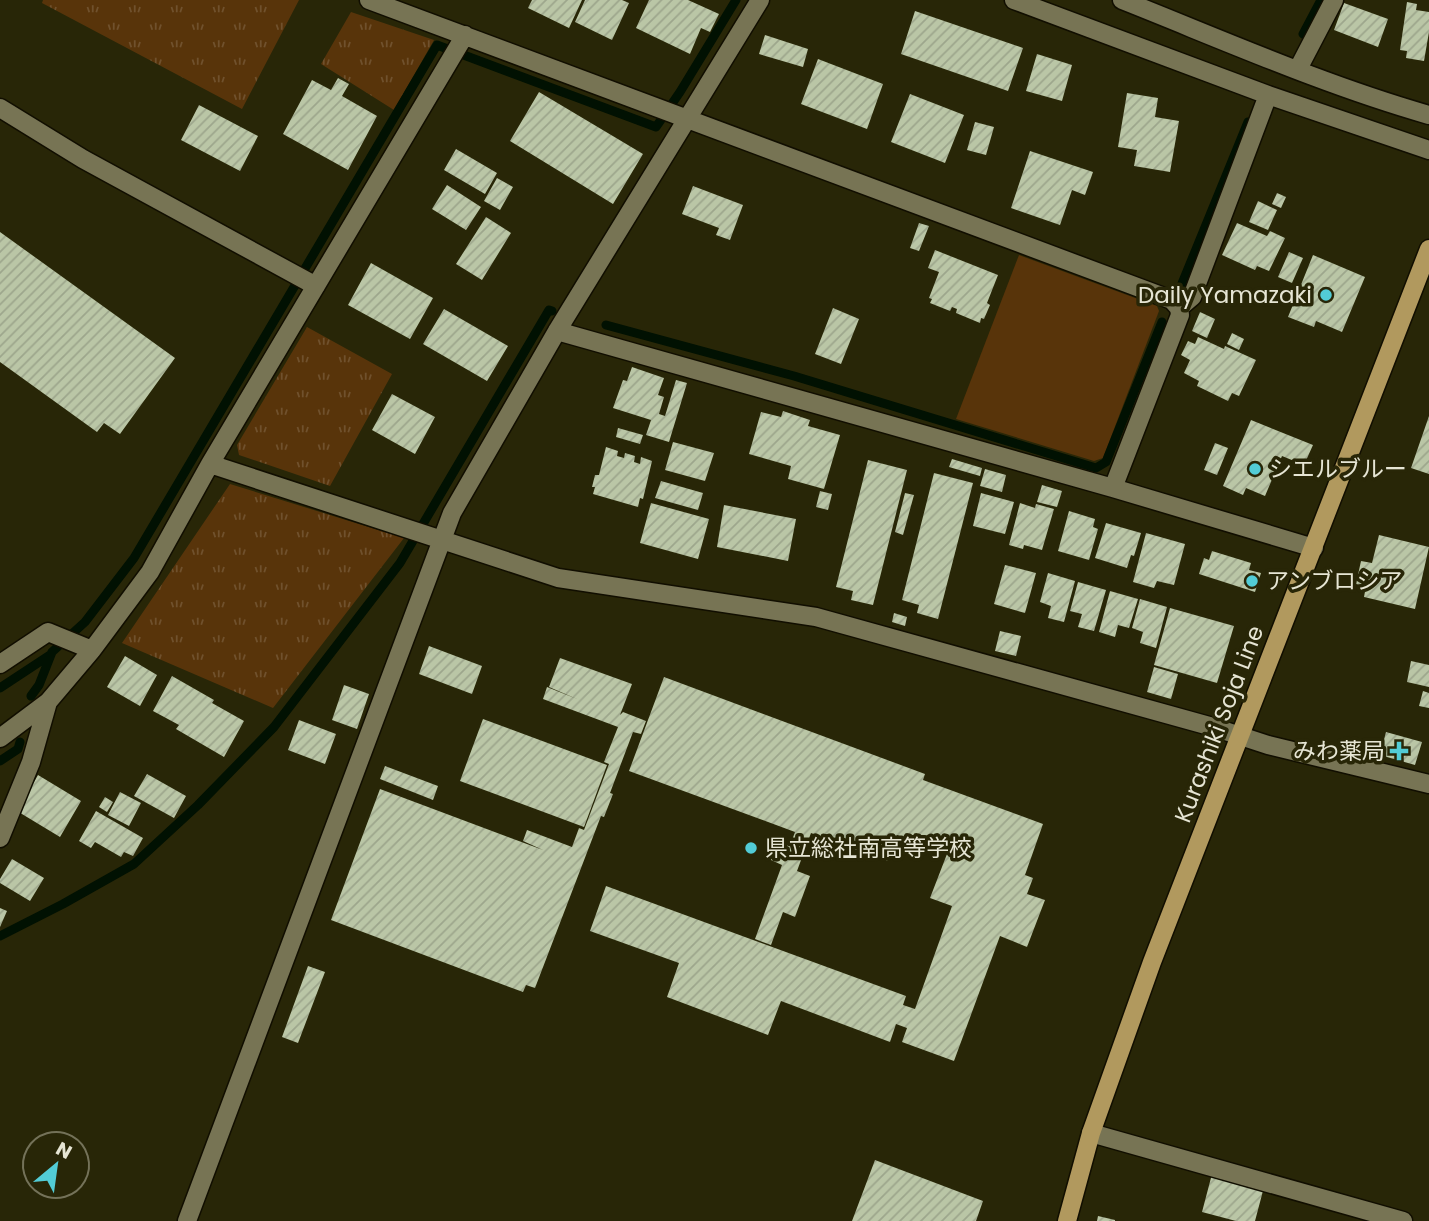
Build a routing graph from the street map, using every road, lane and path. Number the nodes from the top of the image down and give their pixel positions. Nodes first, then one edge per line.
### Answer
1 (369, 0) edge
2 (760, 0) edge
3 (1014, 0) edge
4 (1122, 0) edge
5 (1334, 0) edge
6 (459, 46) junction
7 (1298, 69) junction
8 (1268, 95) junction
9 (0, 108) edge
10 (674, 114) junction
11 (1429, 115) edge
12 (1429, 150) edge
13 (1429, 249) edge
14 (305, 280) junction
15 (1179, 308) junction
16 (557, 331) junction
17 (210, 464) junction
18 (1113, 488) junction
19 (443, 540) junction
20 (1314, 548) junction
21 (92, 650) junction
22 (0, 664) edge
23 (48, 702) junction
24 (1241, 736) junction
25 (0, 738) edge
26 (1429, 784) edge
27 (0, 838) edge
28 (1091, 1133) junction
29 (187, 1221) edge
30 (1067, 1221) edge
31 (1403, 1221) edge

1 - 6 street
2 - 10 street
3 - 8 street
4 - 7 street
5 - 7 street
6 - 10 street
6 - 14 street
7 - 11 street
8 - 12 street
8 - 15 street
9 - 14 street
10 - 15 street
10 - 16 street
13 - 20 main road, Kurashiki Soja Line
14 - 17 street
15 - 18 street
16 - 18 street
16 - 19 street
17 - 19 street
17 - 21 street
18 - 20 street
19 - 24 street
19 - 29 street
20 - 24 main road, Kurashiki Soja Line
21 - 22 street
21 - 23 street
23 - 25 street
23 - 27 street
24 - 26 street
24 - 28 main road, Kurashiki Soja Line
28 - 30 main road, Kurashiki Soja Line
28 - 31 street

